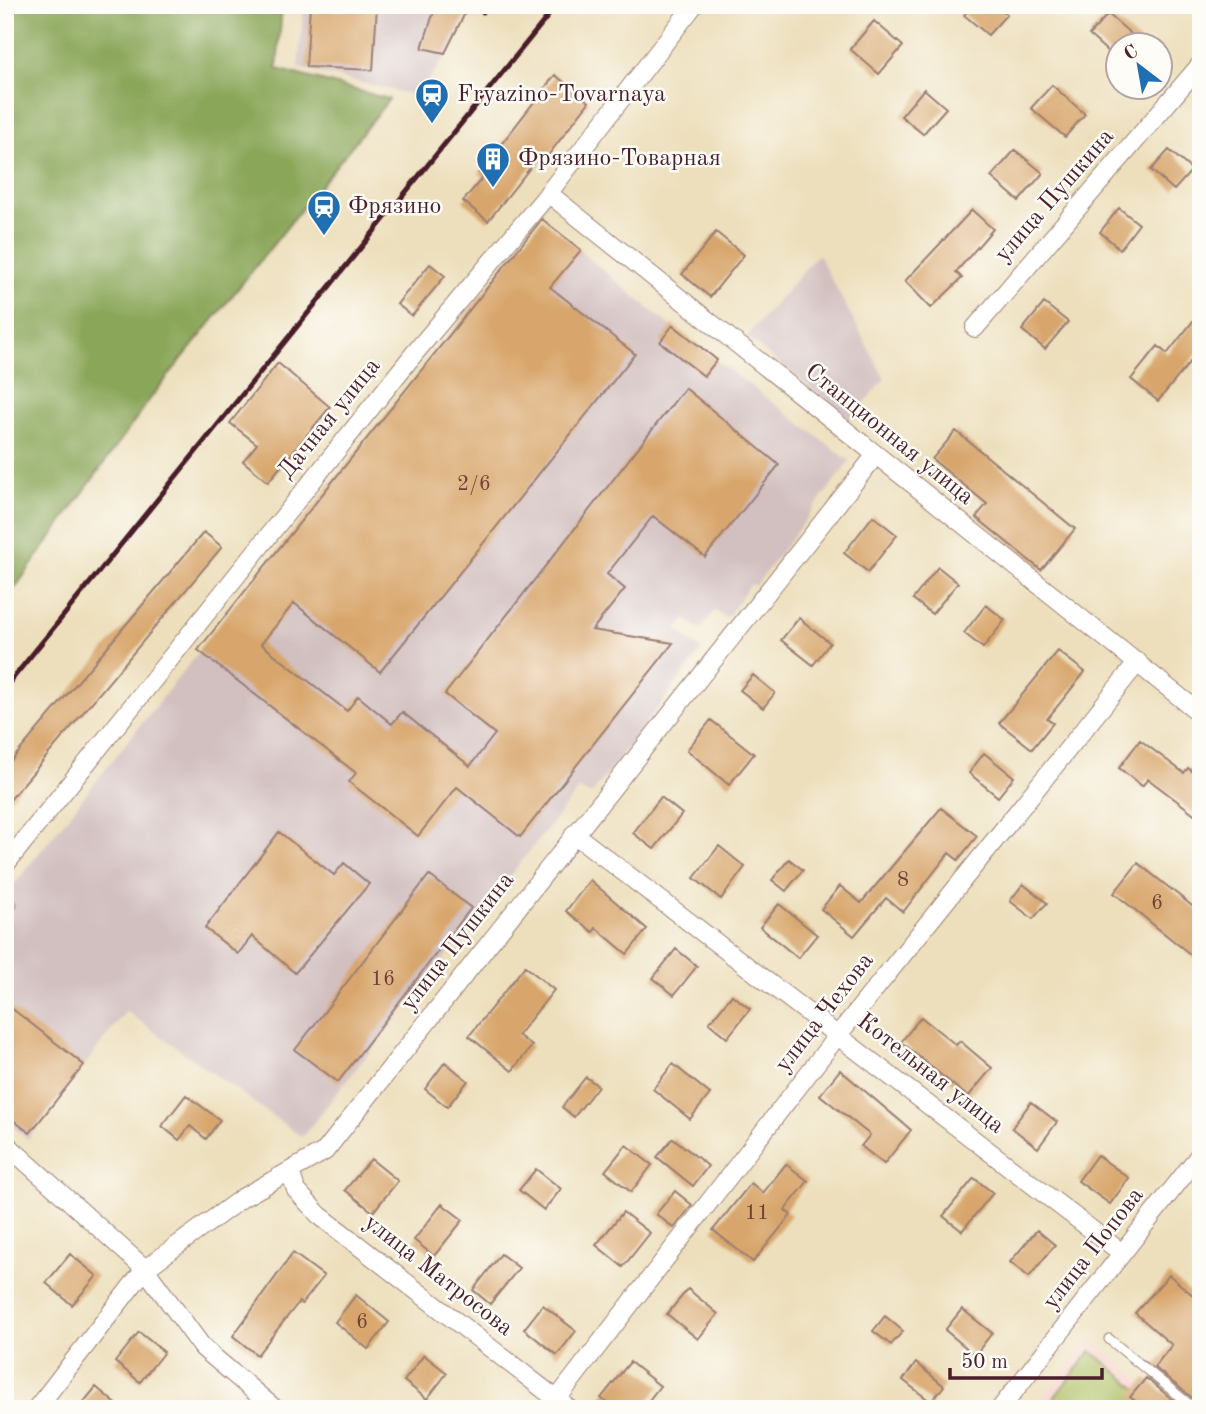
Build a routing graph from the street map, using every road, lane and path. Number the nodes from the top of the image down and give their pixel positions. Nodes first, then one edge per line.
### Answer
1 (694, 5) edge
2 (1201, 64) edge
3 (548, 192) junction
4 (975, 328) dead end
5 (875, 456) junction
6 (1138, 662) junction
7 (1201, 714) edge
8 (574, 834) junction
9 (5, 866) edge
10 (838, 1035) junction
11 (5, 1143) edge
12 (1201, 1153) edge
13 (290, 1171) junction
14 (1122, 1253) junction
15 (145, 1269) junction
16 (1109, 1339) dead end
17 (563, 1404) edge
18 (36, 1409) edge
19 (275, 1409) edge
20 (1000, 1409) edge
21 (1195, 1409) edge

1 - 3 street, Дачная улица
2 - 4 street, улица Пушкина
3 - 5 street, Станционная улица
3 - 9 street, Дачная улица
5 - 6 street, Станционная улица
5 - 8 street, улица Пушкина
6 - 7 street, Станционная улица
6 - 10 street, улица Чехова
8 - 10 street, Котельная улица
8 - 13 street, улица Пушкина
10 - 14 street, Котельная улица
10 - 17 street, улица Чехова
11 - 15 street
12 - 14 street, улица Попова
13 - 15 street, улица Пушкина
13 - 17 street, улица Матросова
14 - 20 street, улица Попова
15 - 18 street, улица Пушкина
15 - 19 street
16 - 21 lane

